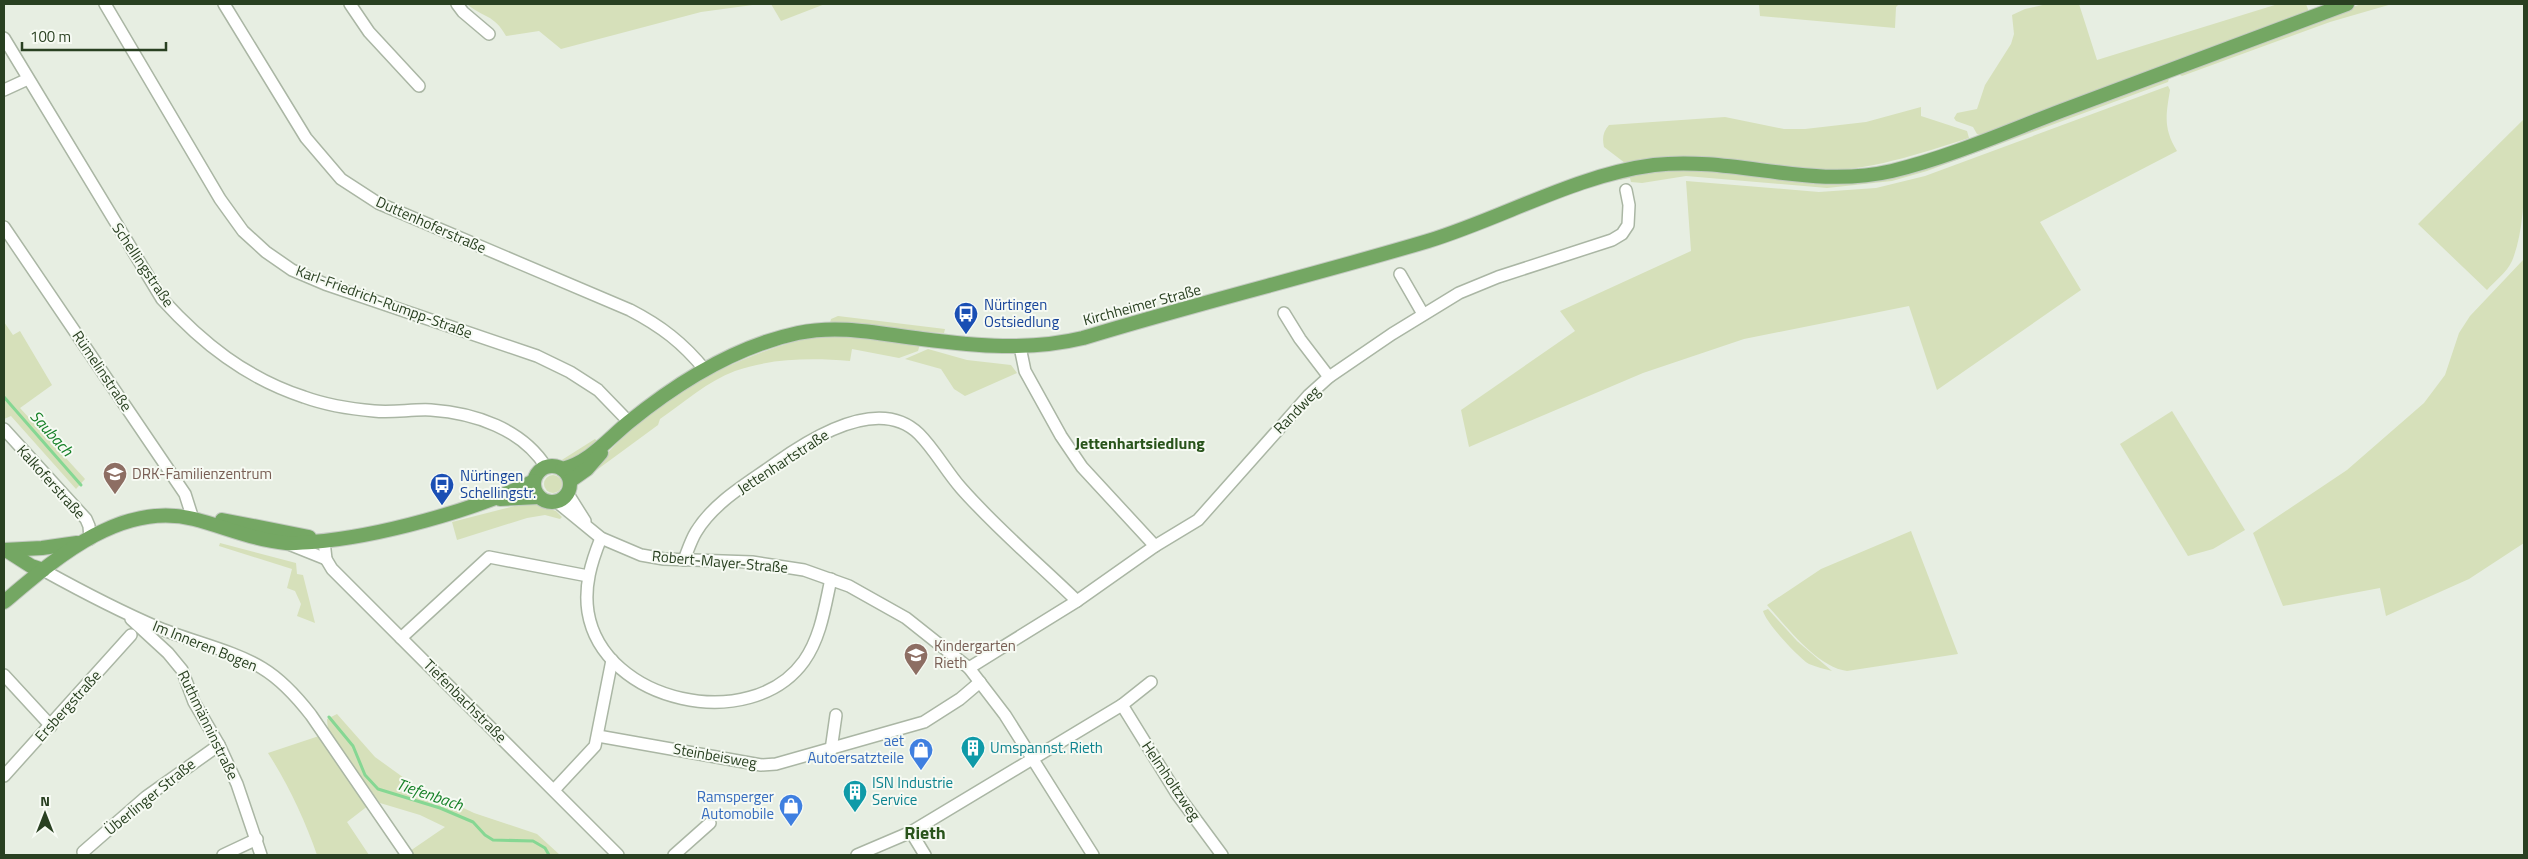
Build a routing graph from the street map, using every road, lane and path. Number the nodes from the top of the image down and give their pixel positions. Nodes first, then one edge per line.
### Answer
1 (105, 4) edge
2 (224, 4) edge
3 (350, 4) edge
4 (457, 4) edge
5 (2347, 4) edge
6 (489, 34) dead end
7 (4, 38) edge
8 (28, 79) junction
9 (419, 86) dead end
10 (4, 90) edge
11 (1626, 190) dead end
12 (4, 227) edge
13 (1400, 274) dead end
14 (1284, 313) dead end
15 (1423, 314) junction
16 (1020, 347) junction
17 (705, 370) junction
18 (1329, 377) junction
19 (628, 422) junction
20 (4, 429) edge
21 (614, 436) junction
22 (546, 467) junction
23 (562, 468) junction
24 (534, 481) junction
25 (569, 487) junction
26 (539, 497) junction
27 (491, 499) junction
28 (557, 502) junction
29 (193, 519) junction
30 (586, 525) junction
31 (601, 538) junction
32 (86, 541) junction
33 (324, 541) junction
34 (287, 544) junction
35 (1154, 546) junction
36 (5, 550) edge
37 (23, 550) junction
38 (326, 559) junction
39 (684, 560) junction
40 (43, 570) junction
41 (588, 576) junction
42 (831, 579) junction
43 (1077, 601) junction
44 (4, 602) edge
45 (126, 614) junction
46 (131, 635) dead end
47 (401, 638) junction
48 (612, 660) junction
49 (970, 668) junction
50 (4, 675) edge
51 (980, 682) junction
52 (1152, 682) dead end
53 (1122, 705) junction
54 (836, 715) dead end
55 (51, 726) junction
56 (598, 736) junction
57 (219, 745) junction
58 (831, 750) junction
59 (1032, 757) junction
60 (4, 776) edge
61 (554, 790) junction
62 (710, 823) dead end
63 (911, 832) junction
64 (257, 838) junction
65 (83, 852) dead end
66 (223, 855) edge
67 (261, 855) edge
68 (407, 855) edge
69 (618, 855) edge
70 (674, 855) edge
71 (857, 855) edge
72 (925, 855) edge
73 (1093, 855) edge
74 (1222, 855) edge

1 - 19 street, Karl-Friedrich-Rumpp-Straße
2 - 17 street, Duttenhoferstraße
3 - 9 street
4 - 6 street
5 - 16 main road, Kirchheimer Straße
7 - 8 street, Schellingstraße
8 - 10 street
8 - 22 street, Schellingstraße
11 - 15 street, Randweg
12 - 29 street, Rümelinstraße
13 - 15 street
14 - 18 street
15 - 18 street, Randweg
16 - 17 main road, Kirchheimer Straße
16 - 35 street
17 - 19 main road, Kirchheimer Straße
18 - 35 street, Randweg
19 - 21 main road, Kirchheimer Straße
20 - 32 street, Kalkoferstraße
21 - 23 main road, Kirchheimer Straße
21 - 25 main road, Kirchheimer Straße
22 - 23 main road, Kirchheimer Straße
22 - 24 main road
23 - 25 main road
24 - 26 main road
24 - 27 main road
25 - 28 main road, Kirchheimer Straße
25 - 30 street, Robert-Mayer-Straße
26 - 27 main road
26 - 28 main road
27 - 33 main road
28 - 30 street, Robert-Mayer-Straße
29 - 32 main road
29 - 33 main road
29 - 34 main road
30 - 31 street, Robert-Mayer-Straße
31 - 39 street, Robert-Mayer-Straße
31 - 41 street
32 - 37 main road
32 - 40 main road
33 - 34 main road
33 - 38 street
34 - 38 street
35 - 43 street, Randweg
36 - 37 main road
36 - 40 main road
37 - 40 main road
38 - 47 street, Tiefenbachstraße
39 - 42 street, Robert-Mayer-Straße
39 - 43 street, Jettenhartstraße
40 - 44 main road
40 - 45 street, Im Inneren Bogen
41 - 47 street
41 - 48 street
42 - 48 street
42 - 49 street, Robert-Mayer-Straße
43 - 49 street, Randweg
45 - 57 street, Ruthmänninstraße
45 - 68 street, Im Inneren Bogen
46 - 55 street, Ersbergstraße
47 - 61 street, Tiefenbachstraße
48 - 56 street
49 - 51 street, Robert-Mayer-Straße
50 - 55 street
51 - 58 street, Steinbeisweg
51 - 59 street, Robert-Mayer-Straße
52 - 53 street
53 - 59 street
53 - 74 street, Helmholtzweg
54 - 58 street
55 - 60 street, Ersbergstraße
56 - 58 street, Steinbeisweg
56 - 61 street
57 - 64 street, Ruthmänninstraße
57 - 65 street, Überlinger Straße
59 - 63 street
59 - 73 street, Robert-Mayer-Straße
61 - 69 street, Tiefenbachstraße
62 - 70 street
63 - 71 street
63 - 72 street
64 - 66 street
64 - 67 street, Ruthmänninstraße

